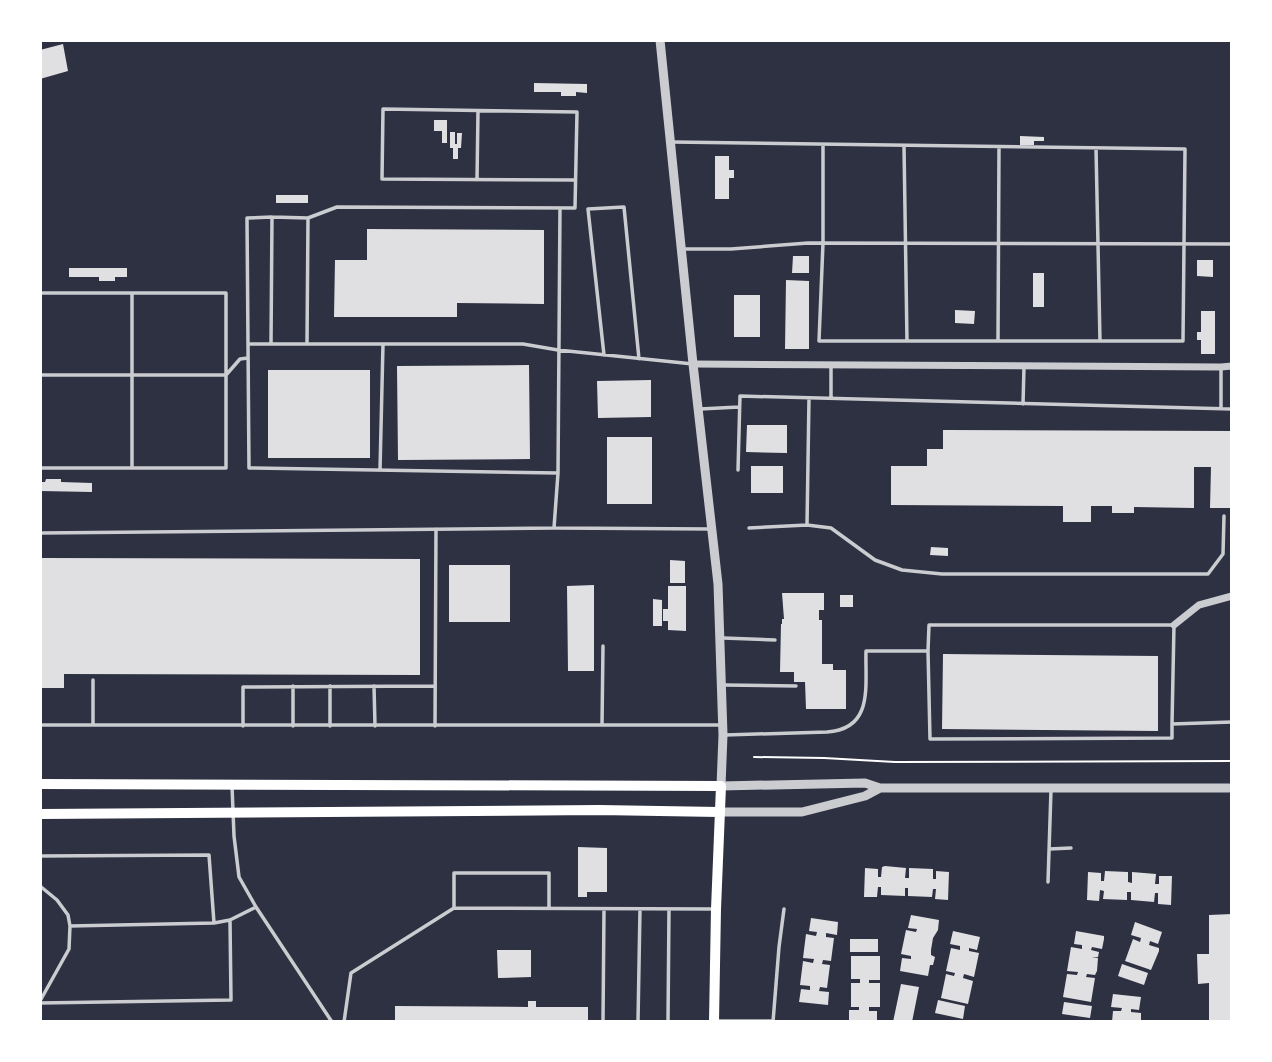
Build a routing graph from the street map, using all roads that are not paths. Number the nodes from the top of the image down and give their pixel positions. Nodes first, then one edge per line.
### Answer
1 (660, 40) edge
2 (478, 111) junction
3 (670, 142) junction
4 (823, 145) junction
5 (904, 146) junction
6 (999, 147) junction
7 (1096, 148) junction
8 (477, 180) junction
9 (575, 180) junction
10 (560, 208) junction
11 (272, 217) junction
12 (308, 218) junction
13 (823, 243) junction
14 (906, 244) junction
15 (999, 244) junction
16 (1097, 244) junction
17 (1183, 244) junction
18 (1232, 244) edge
19 (682, 249) junction
20 (40, 293) edge
21 (132, 293) junction
22 (907, 341) junction
23 (998, 341) junction
24 (1100, 341) junction
25 (248, 344) junction
26 (271, 344) junction
27 (307, 344) junction
28 (383, 344) junction
29 (558, 351) junction
30 (604, 355) junction
31 (248, 358) junction
32 (639, 359) junction
33 (693, 364) junction
34 (831, 366) junction
35 (1024, 366) junction
36 (1232, 366) edge
37 (1221, 367) junction
38 (40, 375) edge
39 (132, 375) junction
40 (226, 375) junction
41 (809, 398) junction
42 (831, 398) junction
43 (1023, 404) junction
44 (740, 407) junction
45 (1221, 409) junction
46 (1232, 409) edge
47 (698, 410) junction
48 (40, 468) edge
49 (132, 468) junction
50 (380, 470) junction
51 (738, 470) dead end
52 (558, 473) junction
53 (1224, 516) dead end
54 (807, 525) junction
55 (554, 528) junction
56 (749, 528) dead end
57 (436, 529) junction
58 (711, 529) junction
59 (40, 533) edge
60 (1223, 548) junction
61 (1232, 548) edge
62 (1232, 596) edge
63 (1174, 625) junction
64 (720, 638) junction
65 (775, 640) dead end
66 (603, 646) dead end
67 (928, 651) junction
68 (93, 680) dead end
69 (722, 685) junction
70 (293, 686) junction
71 (330, 686) junction
72 (374, 686) junction
73 (435, 686) junction
74 (796, 686) dead end
75 (1232, 722) edge
76 (1172, 724) junction
77 (40, 725) edge
78 (93, 725) junction
79 (602, 725) junction
80 (243, 726) junction
81 (293, 726) junction
82 (330, 726) junction
83 (375, 726) junction
84 (435, 726) junction
85 (723, 730) junction
86 (232, 783) junction
87 (40, 784) edge
88 (721, 786) junction
89 (880, 788) junction
90 (1051, 788) junction
91 (1232, 788) edge
92 (719, 812) junction
93 (40, 814) edge
94 (232, 814) junction
95 (1071, 848) dead end
96 (1049, 849) junction
97 (40, 856) edge
98 (1048, 882) dead end
99 (40, 886) edge
100 (256, 908) junction
101 (454, 908) junction
102 (549, 908) junction
103 (604, 909) junction
104 (640, 909) junction
105 (670, 909) junction
106 (716, 909) junction
107 (784, 909) dead end
108 (230, 920) junction
109 (214, 923) junction
110 (70, 926) junction
111 (40, 1002) edge
112 (714, 1021) edge
113 (774, 1021) edge
114 (332, 1022) edge
115 (344, 1022) edge
116 (603, 1022) edge
117 (638, 1022) edge
118 (668, 1022) edge

1 - 3 street
2 - 8 lane
2 - 8 lane
2 - 9 lane
3 - 4 lane
3 - 19 street
4 - 5 lane
4 - 13 lane
5 - 6 lane
5 - 14 lane
6 - 7 lane
6 - 15 lane
7 - 16 lane
7 - 17 lane
8 - 9 lane
9 - 10 lane
10 - 12 lane
10 - 29 lane
11 - 12 lane
11 - 25 lane
11 - 26 lane
12 - 27 lane
13 - 14 lane
13 - 19 lane
13 - 22 lane
14 - 15 lane
14 - 22 lane
15 - 16 lane
15 - 23 lane
16 - 17 lane
16 - 24 lane
17 - 18 lane
17 - 24 lane
19 - 33 street
20 - 21 lane
21 - 39 lane
21 - 40 lane
22 - 23 lane
23 - 24 lane
25 - 26 lane
25 - 31 lane
26 - 27 lane
27 - 28 lane
28 - 29 lane
28 - 50 lane
29 - 30 lane
29 - 52 lane
30 - 32 lane
30 - 32 lane
31 - 40 lane
31 - 50 lane
32 - 33 lane
33 - 34 street
33 - 47 street
34 - 35 street
34 - 42 lane
35 - 37 street
35 - 43 lane
36 - 37 street
37 - 45 lane
38 - 39 lane
39 - 40 lane
39 - 49 lane
40 - 49 lane
41 - 42 lane
41 - 44 lane
41 - 54 lane
42 - 43 lane
43 - 45 lane
44 - 47 lane
44 - 51 lane
45 - 46 lane
47 - 58 street
48 - 49 lane
50 - 52 lane
52 - 55 lane
53 - 60 lane
54 - 56 lane
54 - 60 lane
55 - 57 lane
55 - 58 lane
57 - 59 lane
57 - 73 lane
58 - 64 street
60 - 61 lane
62 - 63 street
63 - 67 lane
63 - 76 lane
64 - 65 lane
64 - 69 street
66 - 79 lane
67 - 76 lane
67 - 85 lane
68 - 78 lane
69 - 74 lane
69 - 85 street
70 - 71 lane
70 - 80 lane
70 - 81 lane
71 - 72 lane
71 - 82 lane
72 - 73 lane
72 - 83 lane
73 - 84 lane
75 - 76 lane
77 - 78 lane
78 - 80 lane
79 - 84 lane
79 - 85 lane
80 - 81 lane
81 - 82 lane
82 - 83 lane
83 - 84 lane
85 - 88 street
86 - 87 main road
86 - 88 main road
86 - 94 lane
88 - 89 street
88 - 92 main road
89 - 90 street
89 - 92 street
90 - 91 street
90 - 96 lane
92 - 94 main road
92 - 106 main road
93 - 94 main road
94 - 100 lane
95 - 96 lane
96 - 98 lane
97 - 109 lane
99 - 110 lane
100 - 108 lane
100 - 114 lane
101 - 102 lane
101 - 102 lane
101 - 115 lane
102 - 103 lane
103 - 104 lane
103 - 116 lane
104 - 105 lane
104 - 117 lane
105 - 106 lane
105 - 118 lane
106 - 112 main road
107 - 113 lane
108 - 109 lane
108 - 111 lane
109 - 110 lane
110 - 111 lane
112 - 113 lane

